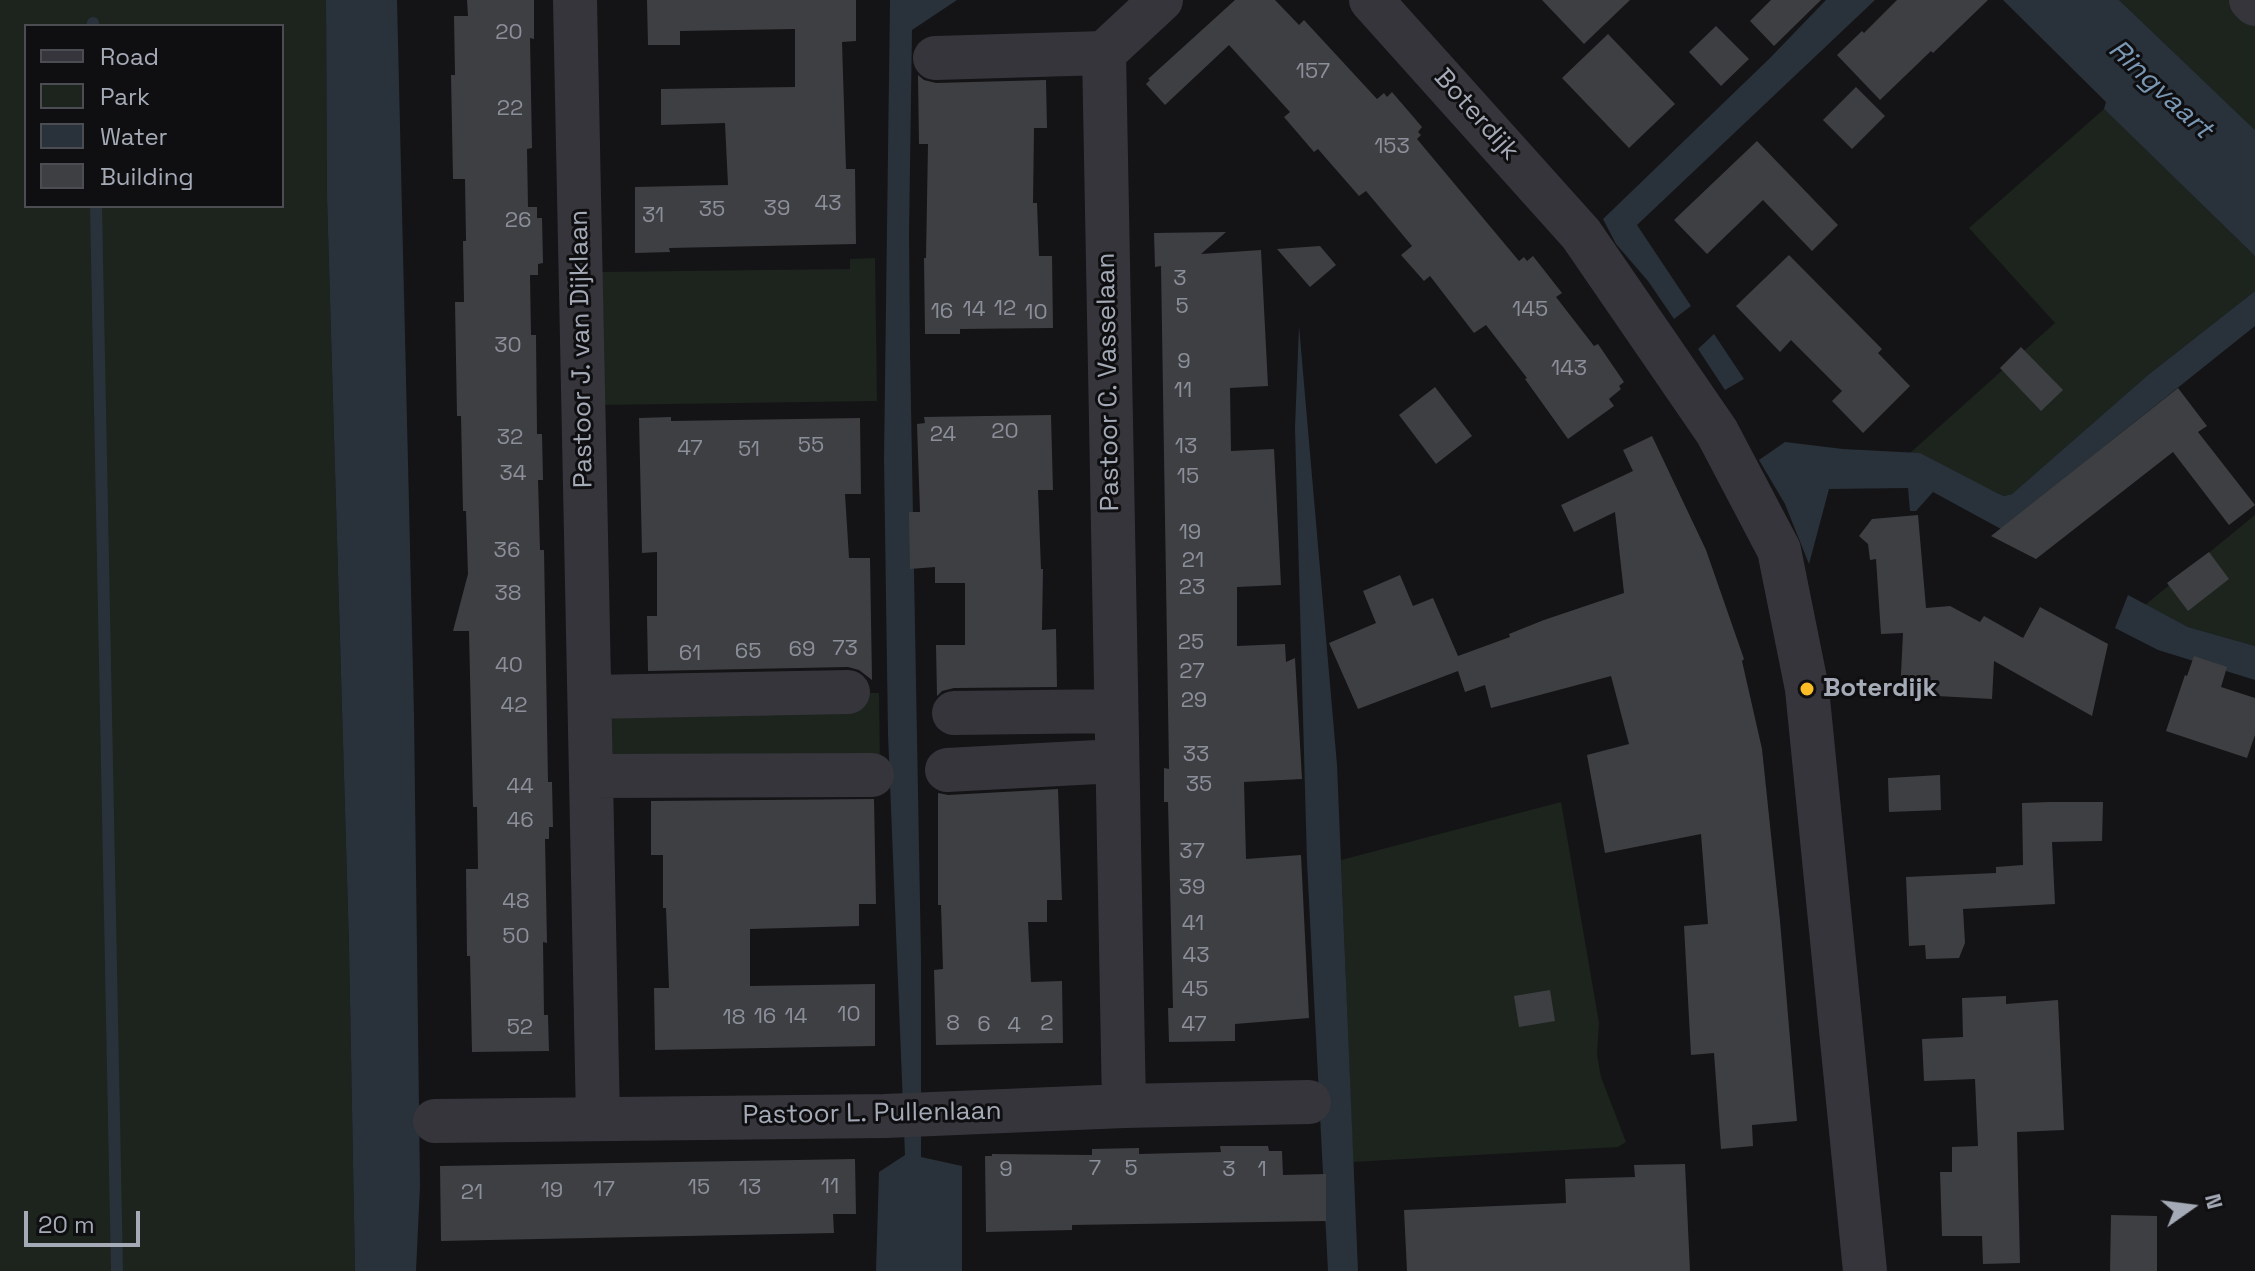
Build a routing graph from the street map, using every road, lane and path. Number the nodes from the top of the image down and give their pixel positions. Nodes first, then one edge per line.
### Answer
1 (575, 0) edge
2 (1161, 0) edge
3 (1371, 0) edge
4 (1104, 53) junction
5 (935, 58) dead end
6 (848, 692) dead end
7 (590, 697) junction
8 (1115, 711) junction
9 (954, 713) dead end
10 (1116, 761) junction
11 (947, 770) dead end
12 (872, 775) dead end
13 (591, 776) junction
14 (1309, 1102) dead end
15 (1124, 1106) junction
16 (598, 1119) junction
17 (435, 1121) dead end
18 (1865, 1271) edge

1 - 7 street, Pastoor J. van Dijklaan
2 - 4 street
3 - 18 street, Boterdijk
4 - 5 street
4 - 8 street, Pastoor C. Vasselaan
6 - 7 street
7 - 13 street, Pastoor J. van Dijklaan
8 - 9 street
8 - 10 street, Pastoor C. Vasselaan
10 - 11 street
10 - 15 street, Pastoor C. Vasselaan
12 - 13 street
13 - 16 street, Pastoor J. van Dijklaan
14 - 15 street, Pastoor L. Pullenlaan
15 - 16 street, Pastoor L. Pullenlaan
16 - 17 street, Pastoor L. Pullenlaan

